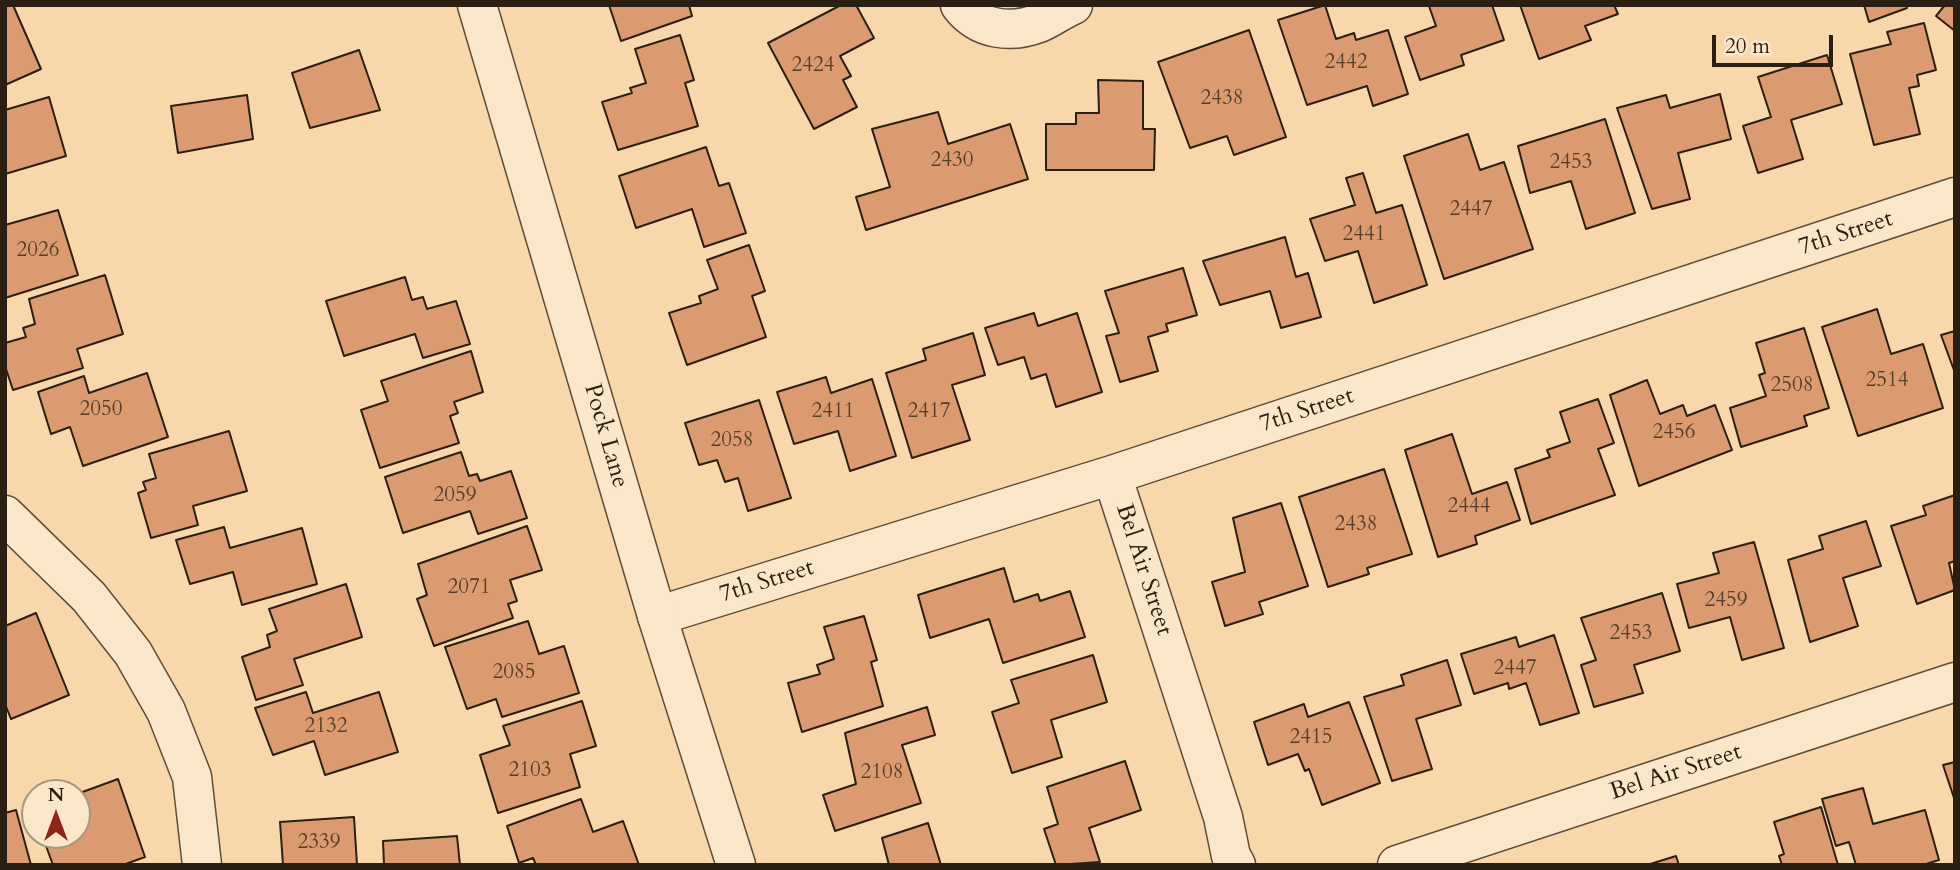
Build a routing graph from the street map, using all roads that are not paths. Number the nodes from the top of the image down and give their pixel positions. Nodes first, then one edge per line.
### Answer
1 (477, 5) edge
2 (960, 5) edge
3 (1073, 5) edge
4 (1955, 197) edge
5 (1112, 475) junction
6 (5, 515) edge
7 (657, 616) junction
8 (1955, 682) edge
9 (202, 865) edge
10 (736, 865) edge
11 (1236, 865) edge
12 (1397, 865) edge

1 - 7 street, Pock Lane
2 - 3 street
4 - 5 street, 7th Street
5 - 7 street, 7th Street
5 - 11 street, Bel Air Street
6 - 9 street
7 - 10 street, Pock Lane
8 - 12 street, Bel Air Street

